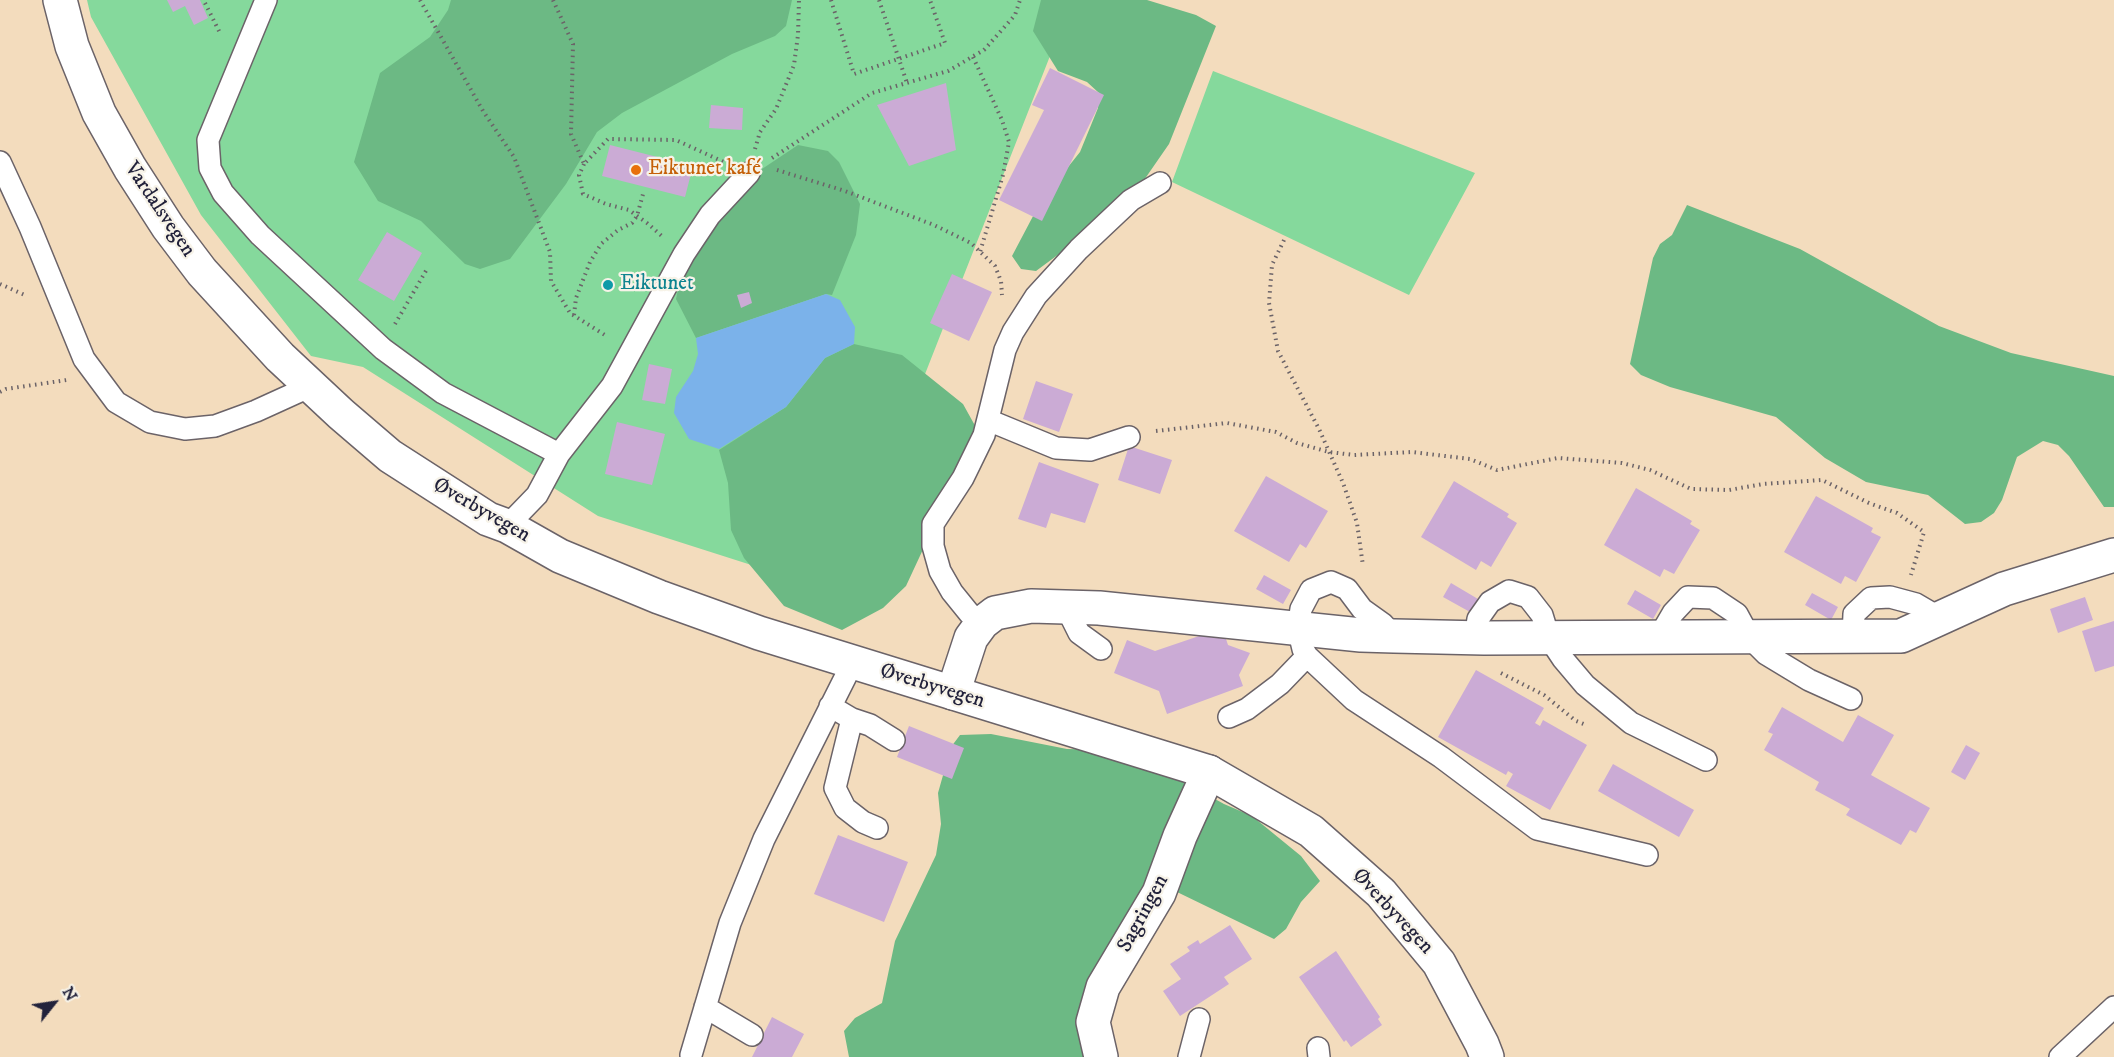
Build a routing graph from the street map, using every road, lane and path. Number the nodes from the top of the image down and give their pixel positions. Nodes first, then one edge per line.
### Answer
1 (60, 0) edge
2 (266, 0) edge
3 (420, 0) edge
4 (553, 0) edge
5 (799, 0) edge
6 (831, 0) edge
7 (879, 0) edge
8 (930, 0) edge
9 (1020, 0) edge
10 (973, 57) junction
11 (899, 59) junction
12 (907, 83) junction
13 (0, 162) edge
14 (584, 164) junction
15 (749, 173) junction
16 (1160, 183) dead end
17 (643, 194) dead end
18 (637, 216) junction
19 (1284, 240) dead end
20 (980, 252) junction
21 (684, 254) junction
22 (427, 269) dead end
23 (574, 316) junction
24 (383, 349) junction
25 (1005, 350) junction
26 (630, 351) junction
27 (96, 376) junction
28 (311, 386) junction
29 (0, 392) edge
30 (988, 420) junction
31 (1129, 437) joint
32 (1329, 452) junction
33 (559, 454) junction
34 (507, 526) junction
35 (2114, 555) edge
36 (1903, 601) junction
37 (1358, 604) junction
38 (1066, 607) junction
39 (1940, 618) junction
40 (982, 623) junction
41 (1394, 636) junction
42 (1853, 637) junction
43 (1475, 638) junction
44 (1549, 638) junction
45 (1750, 638) junction
46 (1303, 642) junction
47 (1101, 649) dead end
48 (853, 662) junction
49 (1497, 670) dead end
50 (953, 693) junction
51 (1851, 699) dead end
52 (830, 706) junction
53 (1618, 712) junction
54 (1229, 717) dead end
55 (852, 719) junction
56 (894, 740) dead end
57 (1706, 760) dead end
58 (1209, 772) junction
59 (877, 828) dead end
60 (1647, 855) dead end
61 (705, 1007) junction
62 (2114, 1007) edge
63 (1198, 1019) dead end
64 (752, 1035) dead end
65 (691, 1055) dead end
66 (1101, 1057) edge
67 (1189, 1057) edge
68 (1487, 1057) edge
69 (2060, 1057) edge

1 - 28 main road, Vardalsvegen
2 - 24 lane
3 - 23 path
4 - 14 path
5 - 15 path
6 - 11 path
7 - 11 path
8 - 11 path
9 - 10 path
10 - 12 path
10 - 20 path
11 - 12 path
12 - 15 path
13 - 27 lane
14 - 15 path
14 - 18 path
15 - 20 path
15 - 21 lane
16 - 25 lane
17 - 18 path
18 - 21 path
18 - 23 path
19 - 32 path
20 - 25 path
21 - 26 lane
22 - 24 path
23 - 26 path
24 - 33 lane
25 - 30 lane
26 - 33 lane
27 - 28 lane
27 - 29 path
28 - 34 main road, Øverbyvegen
30 - 31 lane
30 - 40 lane
31 - 32 path
32 - 36 path
32 - 37 path
33 - 34 lane
34 - 48 main road, Øverbyvegen
35 - 39 main road
36 - 39 lane
36 - 42 lane
37 - 41 lane
37 - 46 lane
38 - 40 main road
38 - 46 main road
38 - 47 lane
39 - 42 main road
40 - 50 main road
41 - 43 main road
41 - 46 main road
42 - 45 main road
43 - 44 main road
43 - 44 lane
44 - 45 main road
44 - 53 lane
45 - 51 lane
46 - 54 lane
46 - 60 lane
48 - 50 main road, Øverbyvegen
48 - 52 lane
49 - 53 path
50 - 58 main road, Øverbyvegen
52 - 55 lane
52 - 61 lane
53 - 57 lane
55 - 56 lane
55 - 59 lane
58 - 66 main road, Sagringen
58 - 68 main road, Øverbyvegen
61 - 64 lane
61 - 65 lane
62 - 69 lane
63 - 67 lane

